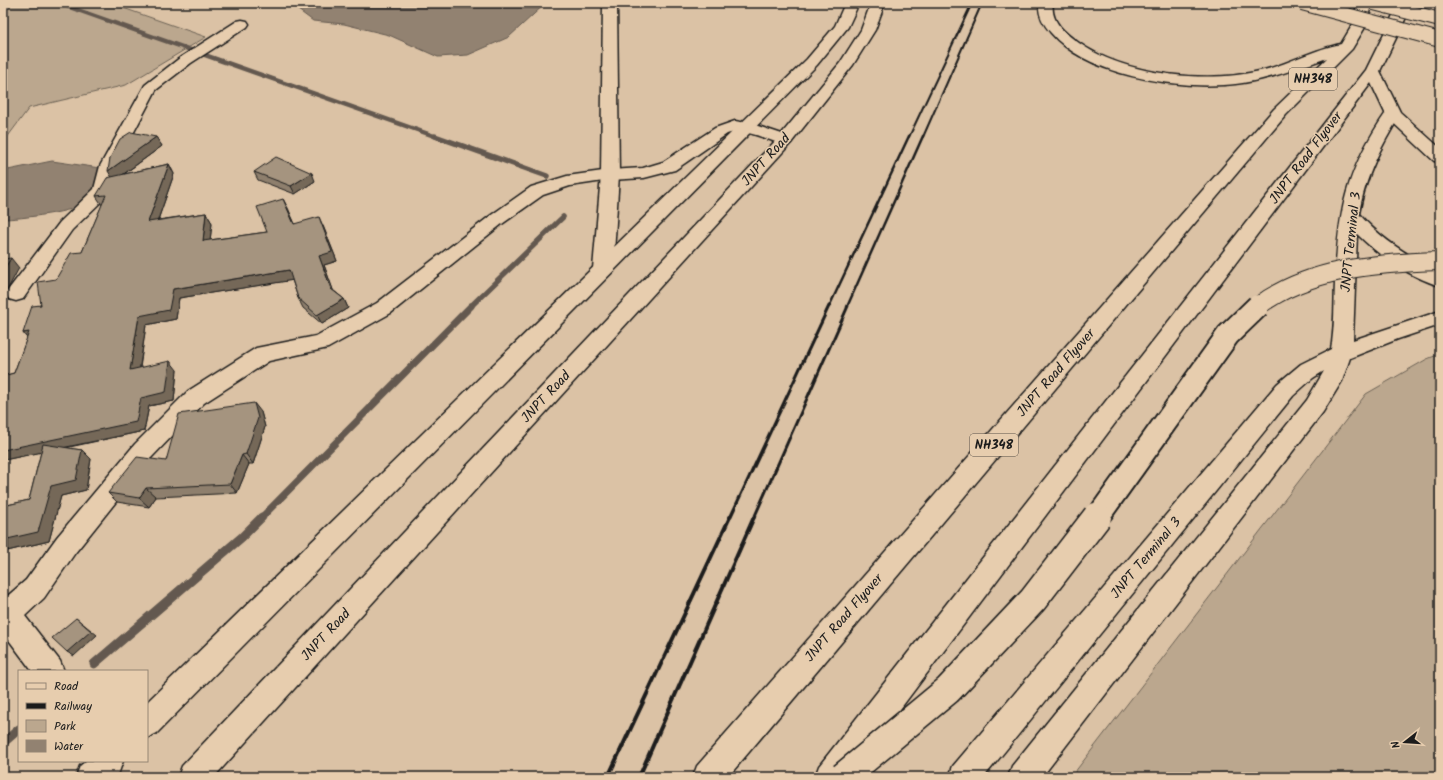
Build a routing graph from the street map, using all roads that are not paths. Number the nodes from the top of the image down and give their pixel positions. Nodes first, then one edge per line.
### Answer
1 (610, 3) edge
2 (852, 3) edge
3 (878, 3) edge
4 (1046, 3) edge
5 (1364, 3) edge
6 (1374, 3) edge
7 (1406, 3) edge
8 (1303, 4) edge
9 (1440, 20) edge
10 (242, 24) dead end
11 (1440, 40) edge
12 (1346, 46) junction
13 (1373, 71) junction
14 (1393, 114) junction
15 (746, 127) junction
16 (785, 140) junction
17 (1437, 155) edge
18 (610, 175) junction
19 (1350, 216) junction
20 (1440, 261) edge
21 (603, 269) junction
22 (1440, 279) edge
23 (16, 294) dead end
24 (1440, 318) edge
25 (1341, 355) junction
26 (5, 617) edge
27 (49, 670) edge
28 (148, 722) edge
29 (107, 762) edge
30 (91, 777) edge
31 (193, 777) edge
32 (708, 777) edge
33 (830, 777) edge
34 (843, 777) edge
35 (964, 777) edge
36 (1022, 777) edge

1 - 18 main road
2 - 15 main road
3 - 16 main road, JNPT Road
4 - 12 main road
5 - 12 main road, NH348
6 - 9 main road, bridge
7 - 13 main road, NH348
8 - 11 main road, bridge
10 - 23 main road
12 - 32 main road, JNPT Road Flyover / NH348
13 - 14 main road
13 - 33 main road, JNPT Road Flyover / NH348
14 - 17 main road
14 - 19 main road, JNPT Terminal 3
15 - 16 main road
15 - 18 main road
15 - 21 main road
16 - 31 main road, JNPT Road
18 - 21 main road
18 - 26 main road
19 - 22 main road
19 - 25 main road, JNPT Terminal 3
20 - 34 main road, bridge
21 - 28 main road
24 - 25 main road
25 - 35 main road, JNPT Terminal 3
25 - 36 main road, JNPT Terminal 3
26 - 27 main road
29 - 30 main road

